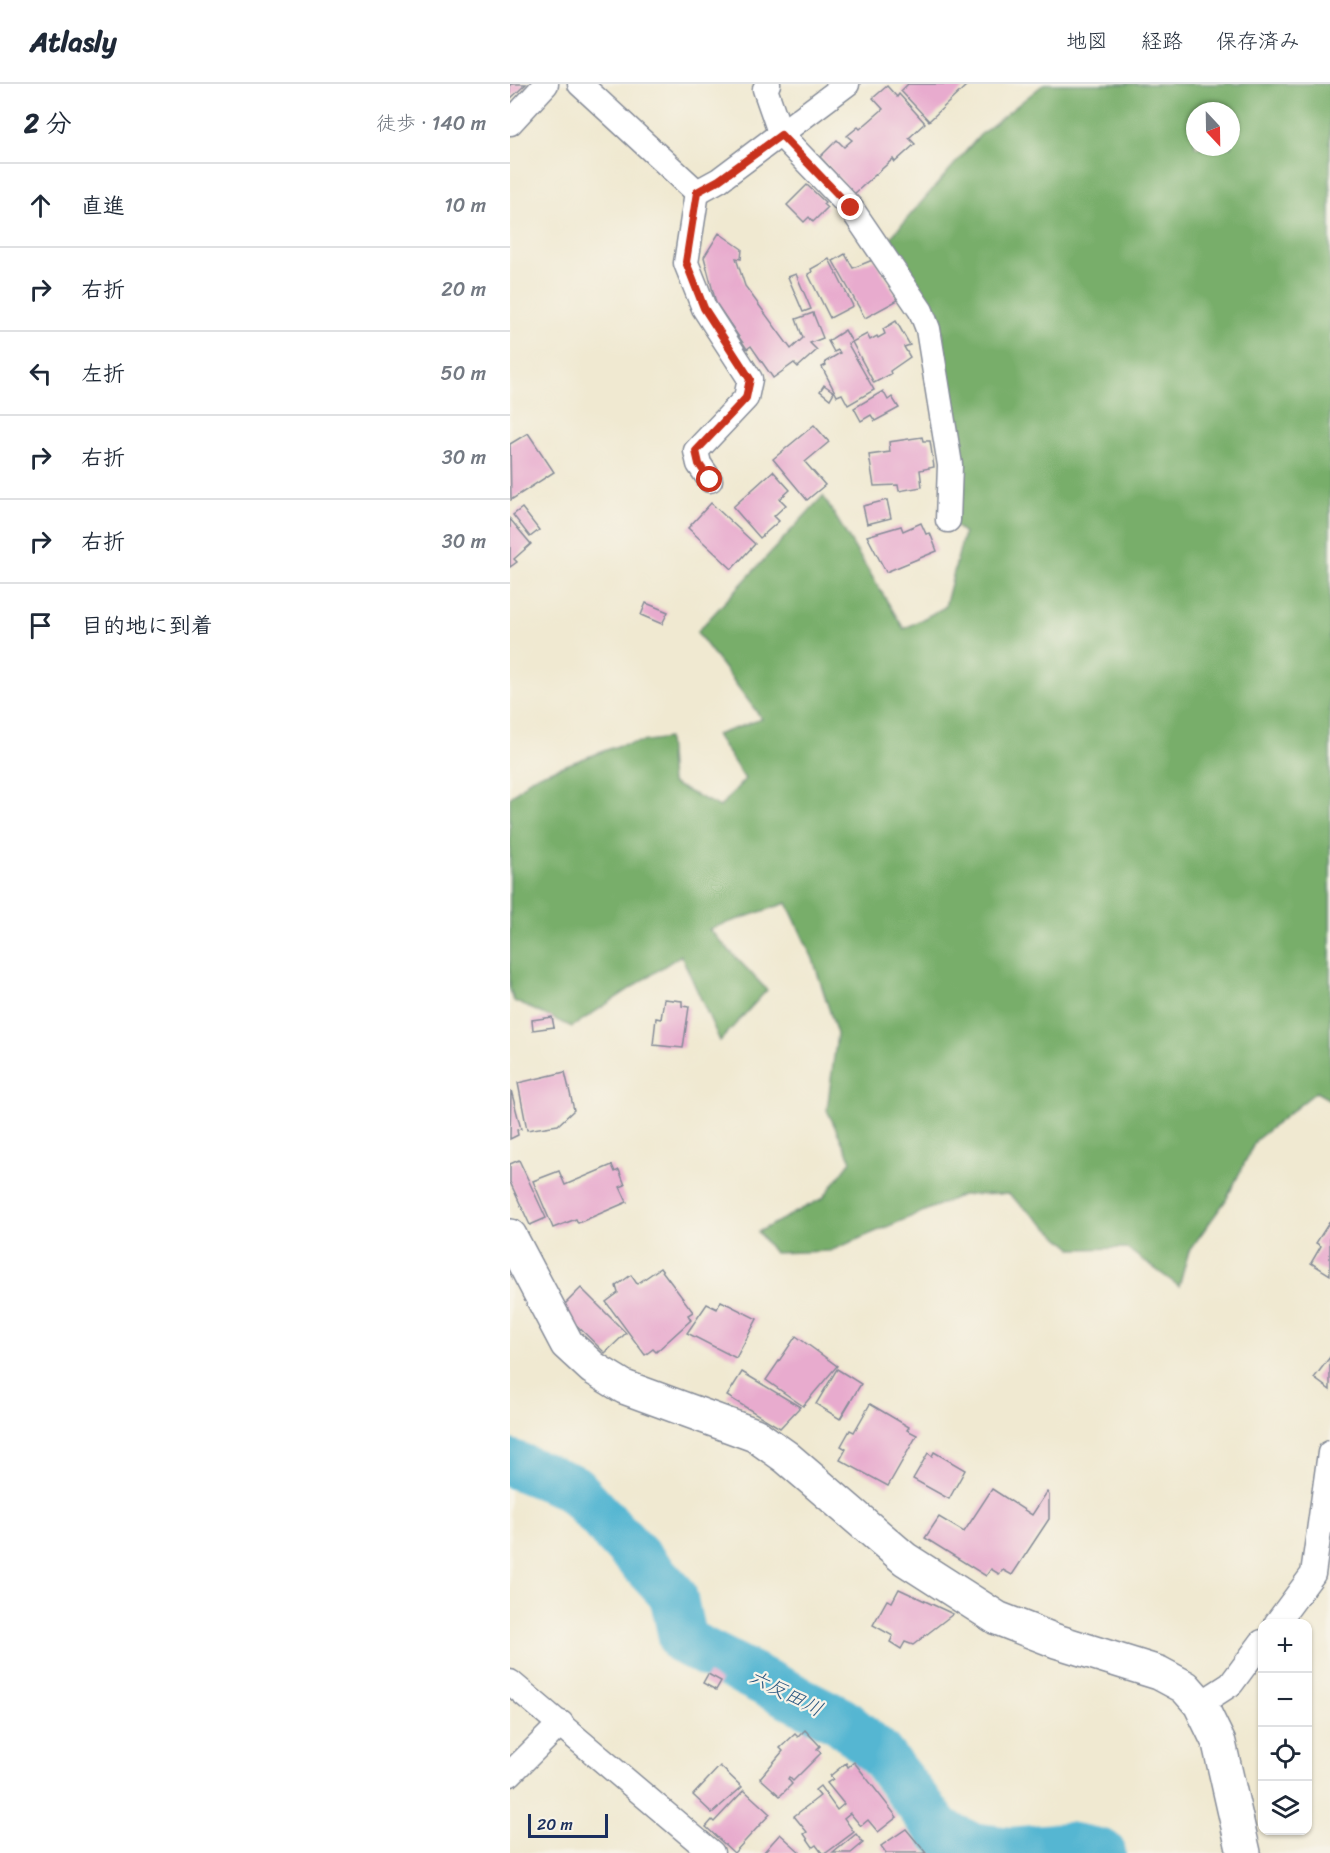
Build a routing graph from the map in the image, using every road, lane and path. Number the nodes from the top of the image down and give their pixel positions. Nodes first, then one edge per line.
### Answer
1 (546, 84) edge
2 (580, 84) edge
3 (768, 84) edge
4 (847, 84) edge
5 (510, 123) edge
6 (781, 135) junction
7 (697, 192) junction
8 (710, 480) dead end
9 (948, 520) dead end
10 (510, 1236) edge
11 (1330, 1453) edge
12 (1322, 1580) edge
13 (1280, 1619) edge
14 (1258, 1649) edge
15 (510, 1682) edge
16 (1200, 1704) junction
17 (561, 1724) junction
18 (510, 1774) edge
19 (712, 1853) edge
20 (1244, 1853) edge

1 - 5 street
2 - 7 street
3 - 6 street
4 - 6 street
6 - 7 street
6 - 9 street
7 - 8 street
10 - 16 main road
11 - 12 street
12 - 13 street
14 - 16 street
15 - 17 street
16 - 20 main road
17 - 18 street
17 - 19 street

